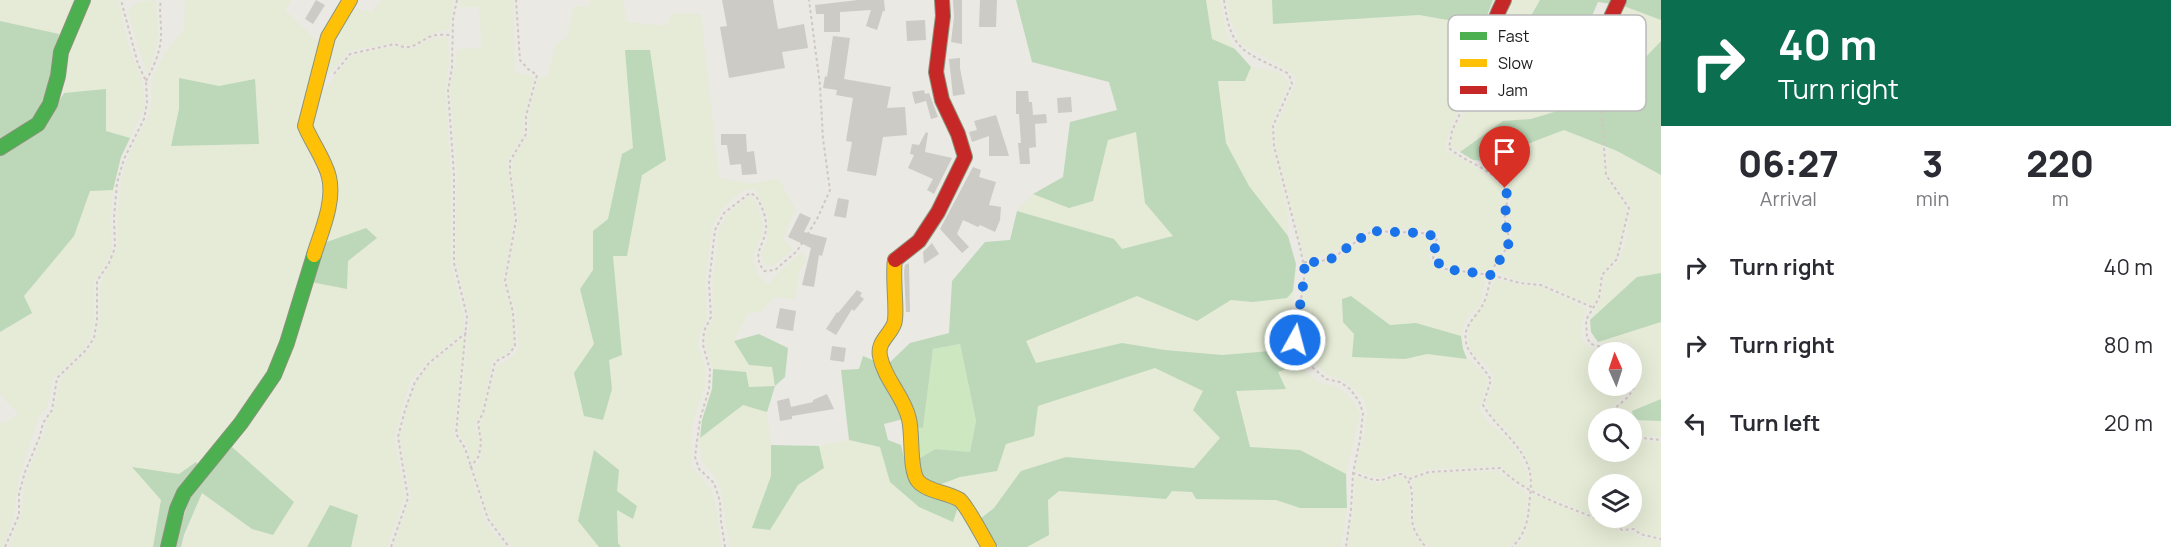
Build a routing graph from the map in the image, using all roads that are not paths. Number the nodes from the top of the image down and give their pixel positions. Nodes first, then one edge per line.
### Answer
1 (84, 0) edge
2 (350, 0) edge
3 (942, 0) edge
4 (1504, 0) edge
5 (1618, 0) edge
6 (1496, 15) edge
7 (1612, 15) edge
8 (0, 148) edge
9 (168, 547) edge
10 (989, 547) edge

1 - 8 street
2 - 9 street
3 - 10 street
4 - 6 street
5 - 7 street

